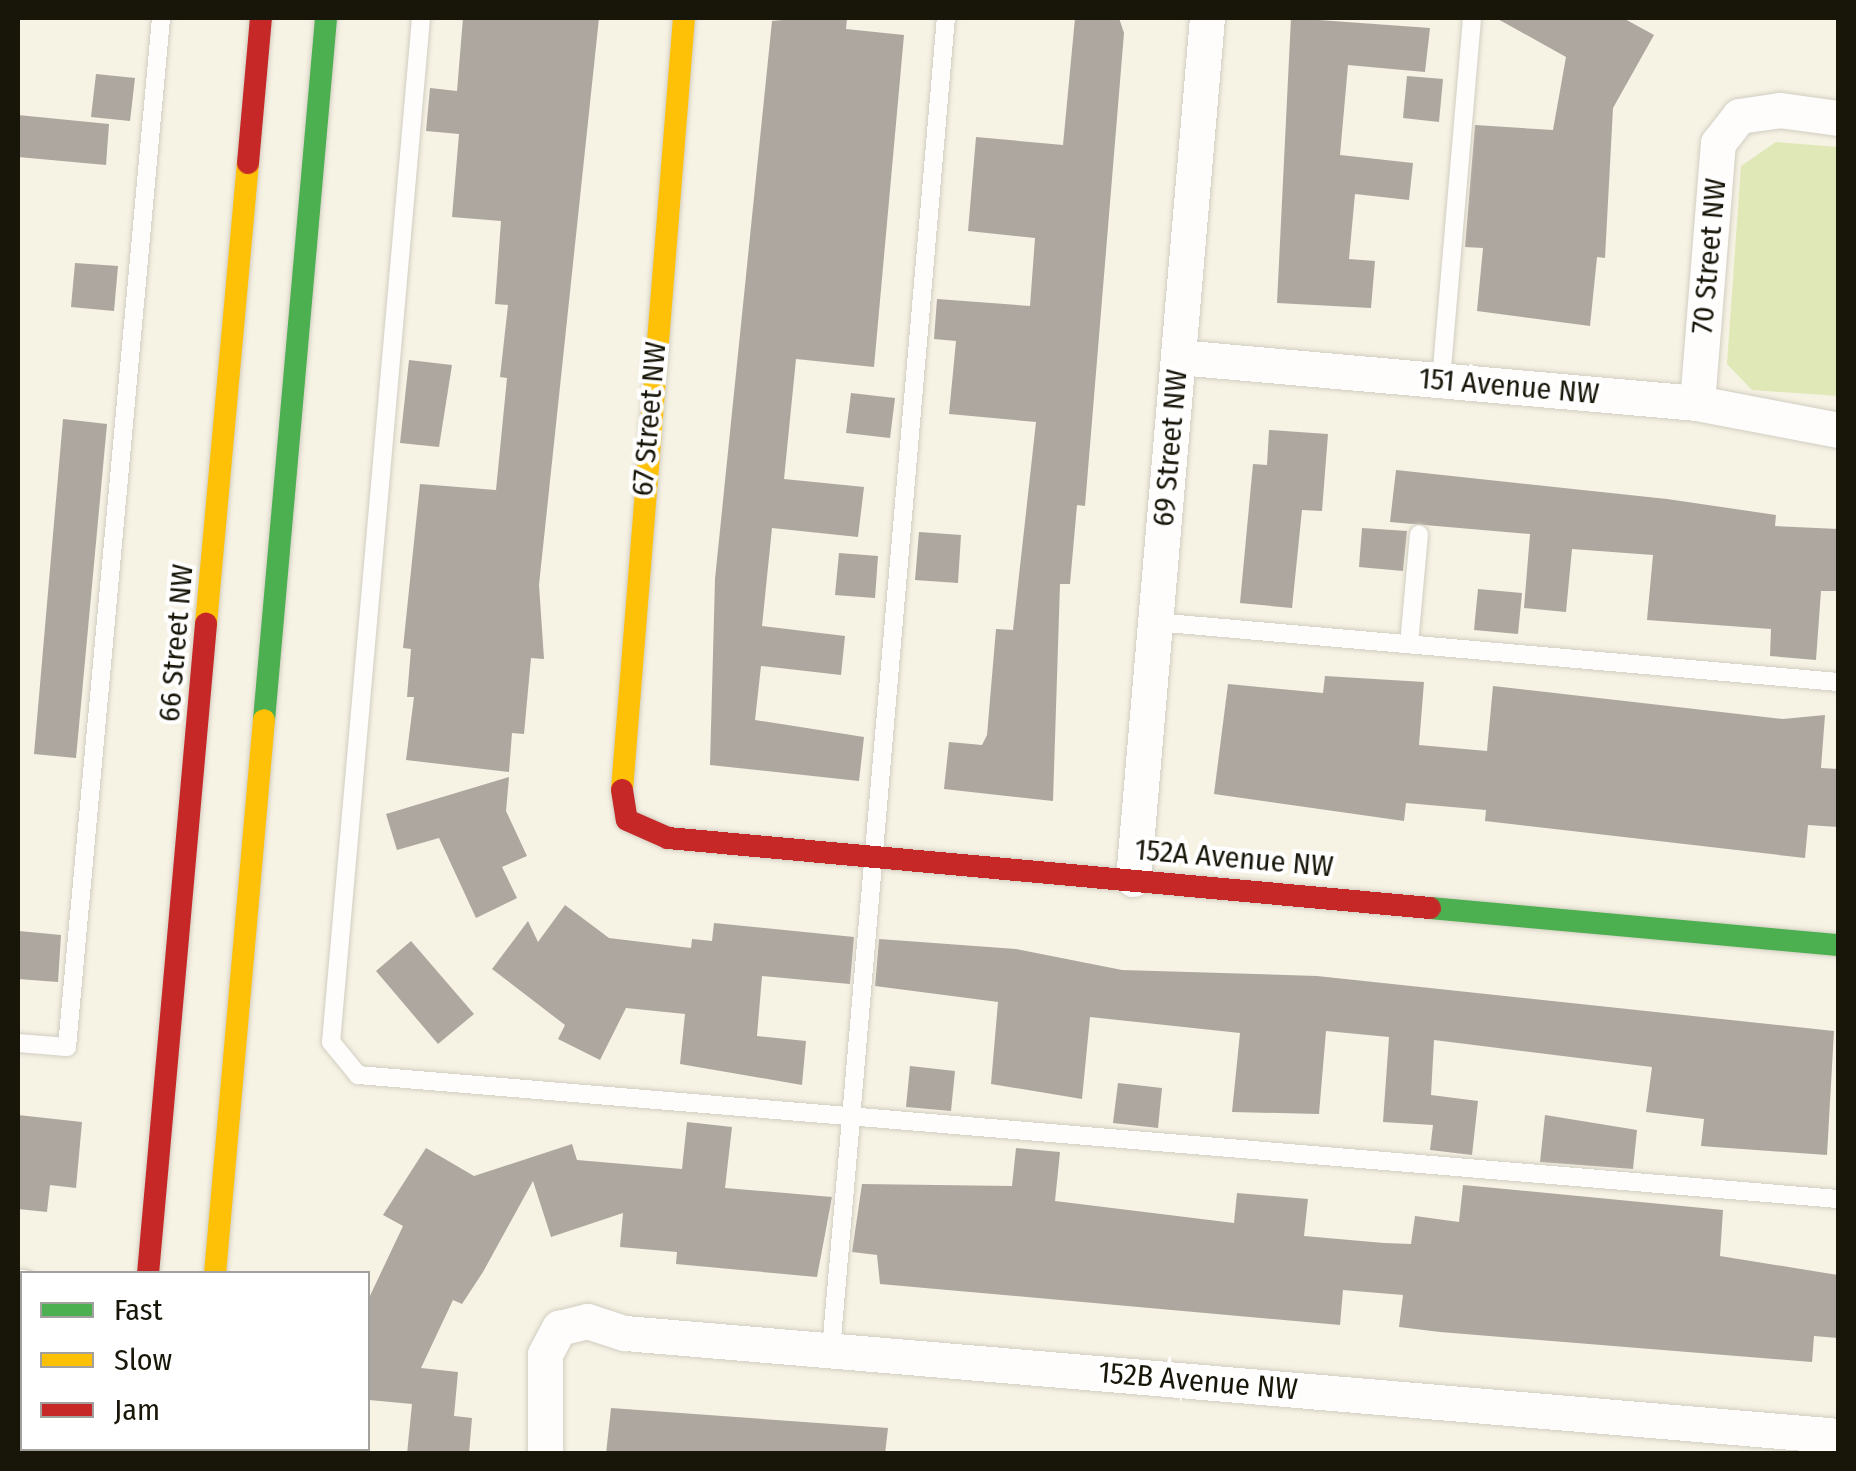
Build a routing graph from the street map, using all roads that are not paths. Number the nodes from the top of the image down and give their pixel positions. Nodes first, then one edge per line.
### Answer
1 (160, 18) edge
2 (261, 18) edge
3 (326, 18) edge
4 (422, 18) edge
5 (684, 18) edge
6 (946, 18) edge
7 (1207, 18) edge
8 (1472, 18) edge
9 (1838, 118) edge
10 (1178, 357) junction
11 (1441, 380) junction
12 (1697, 404) junction
13 (1838, 430) edge
14 (1419, 534) dead end
15 (1155, 622) junction
16 (1409, 644) junction
17 (1838, 682) edge
18 (627, 820) joint
19 (873, 856) junction
20 (1133, 879) junction
21 (1838, 945) edge
22 (18, 1043) edge
23 (852, 1111) junction
24 (1838, 1198) edge
25 (148, 1271) edge
26 (215, 1271) edge
27 (830, 1350) junction
28 (1838, 1436) edge
29 (544, 1454) edge

1 - 22 lane
2 - 25 main road, 66 Street NW
3 - 26 main road
4 - 23 lane
5 - 18 main road, 67 Street NW
6 - 19 lane
7 - 10 street, 69 Street NW
8 - 11 lane
9 - 12 street, 70 Street NW
10 - 11 street, 151 Avenue NW
10 - 15 street, 69 Street NW
11 - 12 street, 151 Avenue NW
12 - 13 street, 151 Avenue NW
14 - 16 lane
15 - 16 lane
15 - 20 street, 69 Street NW
16 - 17 lane
18 - 19 main road, 152A Avenue NW
19 - 20 main road, 152A Avenue NW
19 - 23 lane
20 - 21 main road, 152A Avenue NW
23 - 24 lane
23 - 27 lane
27 - 28 street, 152B Avenue NW
27 - 29 street, 152B Avenue NW

